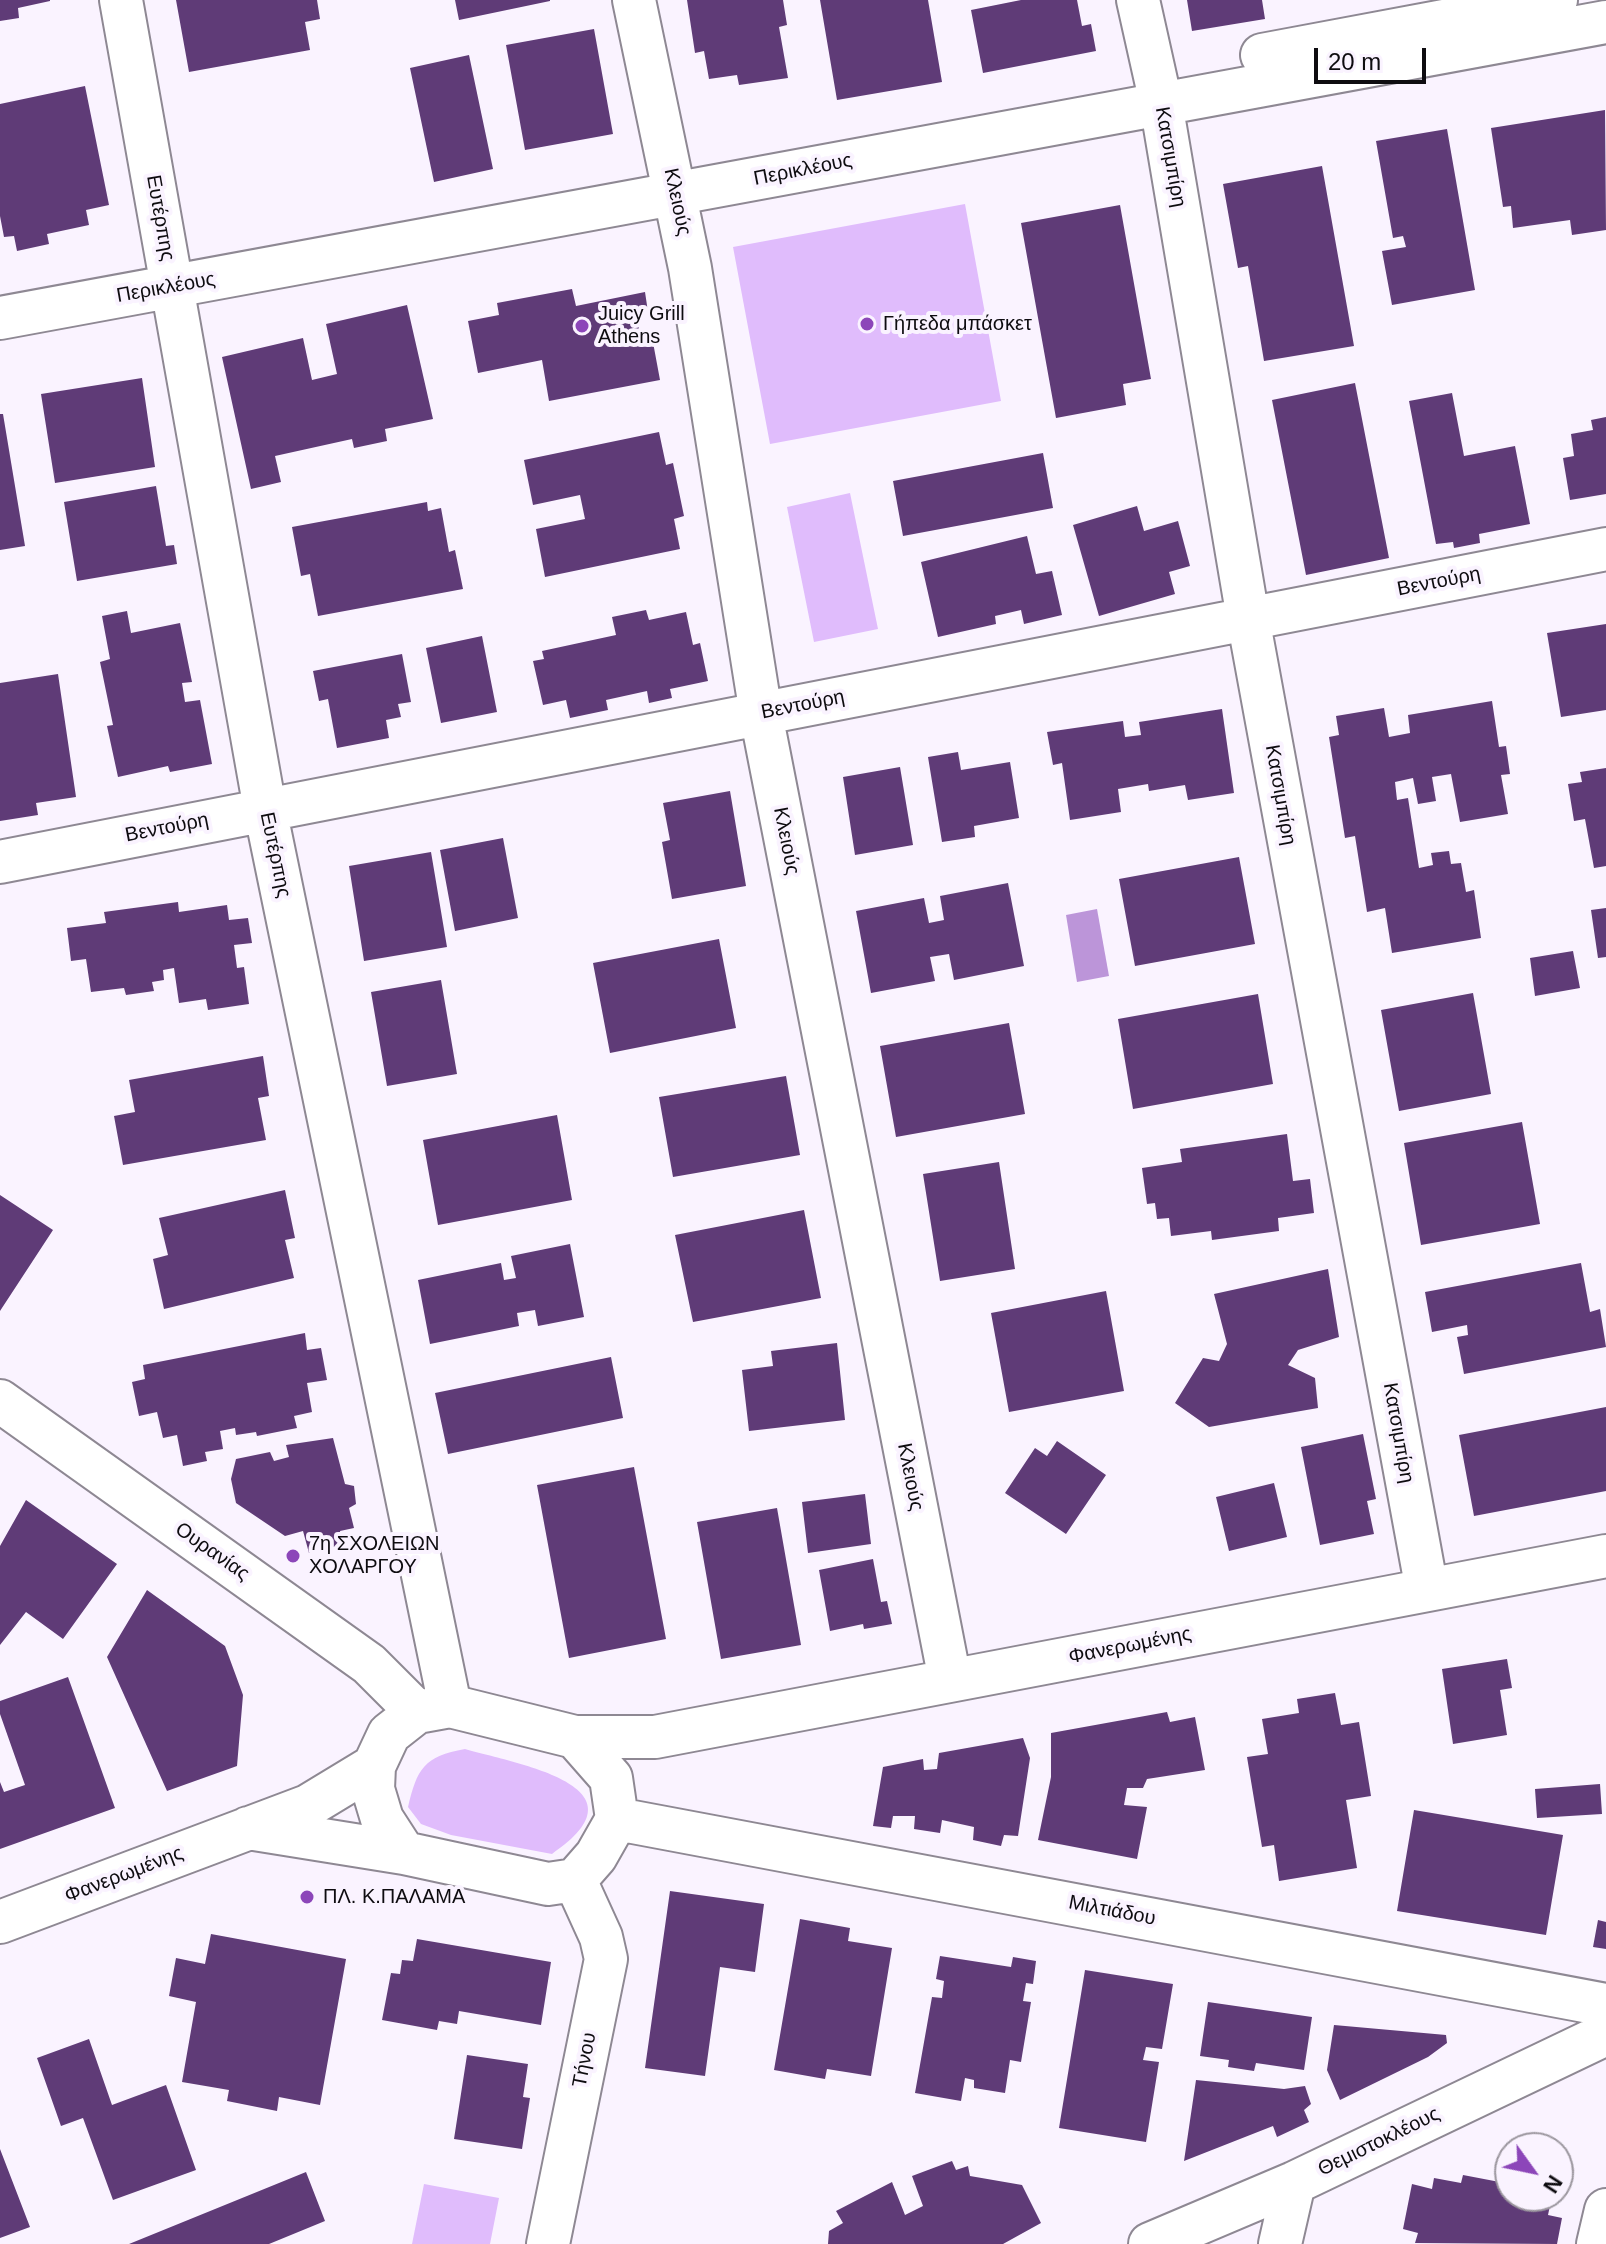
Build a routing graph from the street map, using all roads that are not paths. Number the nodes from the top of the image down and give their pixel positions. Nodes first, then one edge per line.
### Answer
1 (121, 0) edge
2 (634, 0) edge
3 (1138, 0) edge
4 (1556, 0) edge
5 (1606, 22) edge
6 (1158, 90) junction
7 (673, 180) junction
8 (170, 274) junction
9 (0, 293) edge
10 (0, 318) edge
11 (1606, 549) edge
12 (1248, 618) junction
13 (761, 714) junction
14 (265, 809) junction
15 (0, 862) edge
16 (0, 1401) edge
17 (1606, 1556) edge
18 (1427, 1590) junction
19 (950, 1680) junction
20 (434, 1709) junction
21 (575, 1737) junction
22 (655, 1737) junction
23 (374, 1766) junction
24 (611, 1778) junction
25 (617, 1819) junction
26 (248, 1828) junction
27 (404, 1853) junction
28 (575, 1880) junction
29 (0, 1922) edge
30 (1606, 2005) edge
31 (1606, 2034) edge
32 (1294, 2183) junction
33 (1606, 2210) edge
34 (548, 2244) edge
35 (1150, 2244) edge
36 (1280, 2244) edge
37 (1598, 2244) edge

1 - 8 street, Ευτέρπης
2 - 7 street, Κλειούς
3 - 6 street, Κατσιμπίρη
4 - 6 street, Περικλέους
5 - 6 street, Περικλέους
6 - 7 street, Περικλέους
6 - 12 street, Κατσιμπίρη
7 - 8 street, Περικλέους
7 - 13 street, Κλειούς
8 - 9 street, Περικλέους
8 - 10 street, Περικλέους
8 - 14 street, Ευτέρπης
11 - 12 street, Βεντούρη
12 - 13 street, Βεντούρη
12 - 18 street, Κατσιμπίρη
13 - 14 street, Βεντούρη
13 - 19 street, Κλειούς
14 - 15 street, Βεντούρη
14 - 20 street, Ευτέρπης
16 - 20 street, Ουρανίας
17 - 18 street, Φανερωμένης
18 - 19 street, Φανερωμένης
19 - 22 street, Φανερωμένης
20 - 21 street
20 - 23 street
21 - 22 street, Φανερωμένης
21 - 24 street
22 - 24 street, Φανερωμένης
23 - 26 street, Φανερωμένης
23 - 27 street
24 - 25 street
25 - 28 street
25 - 30 street, Μιλτιάδου
26 - 27 street, Φανερωμένης
26 - 29 street, Φανερωμένης
27 - 28 street
28 - 34 street, Τήνου
31 - 32 street, Θεμιστοκλέους
32 - 35 street, Θεμιστοκλέους
32 - 36 street
33 - 37 street

